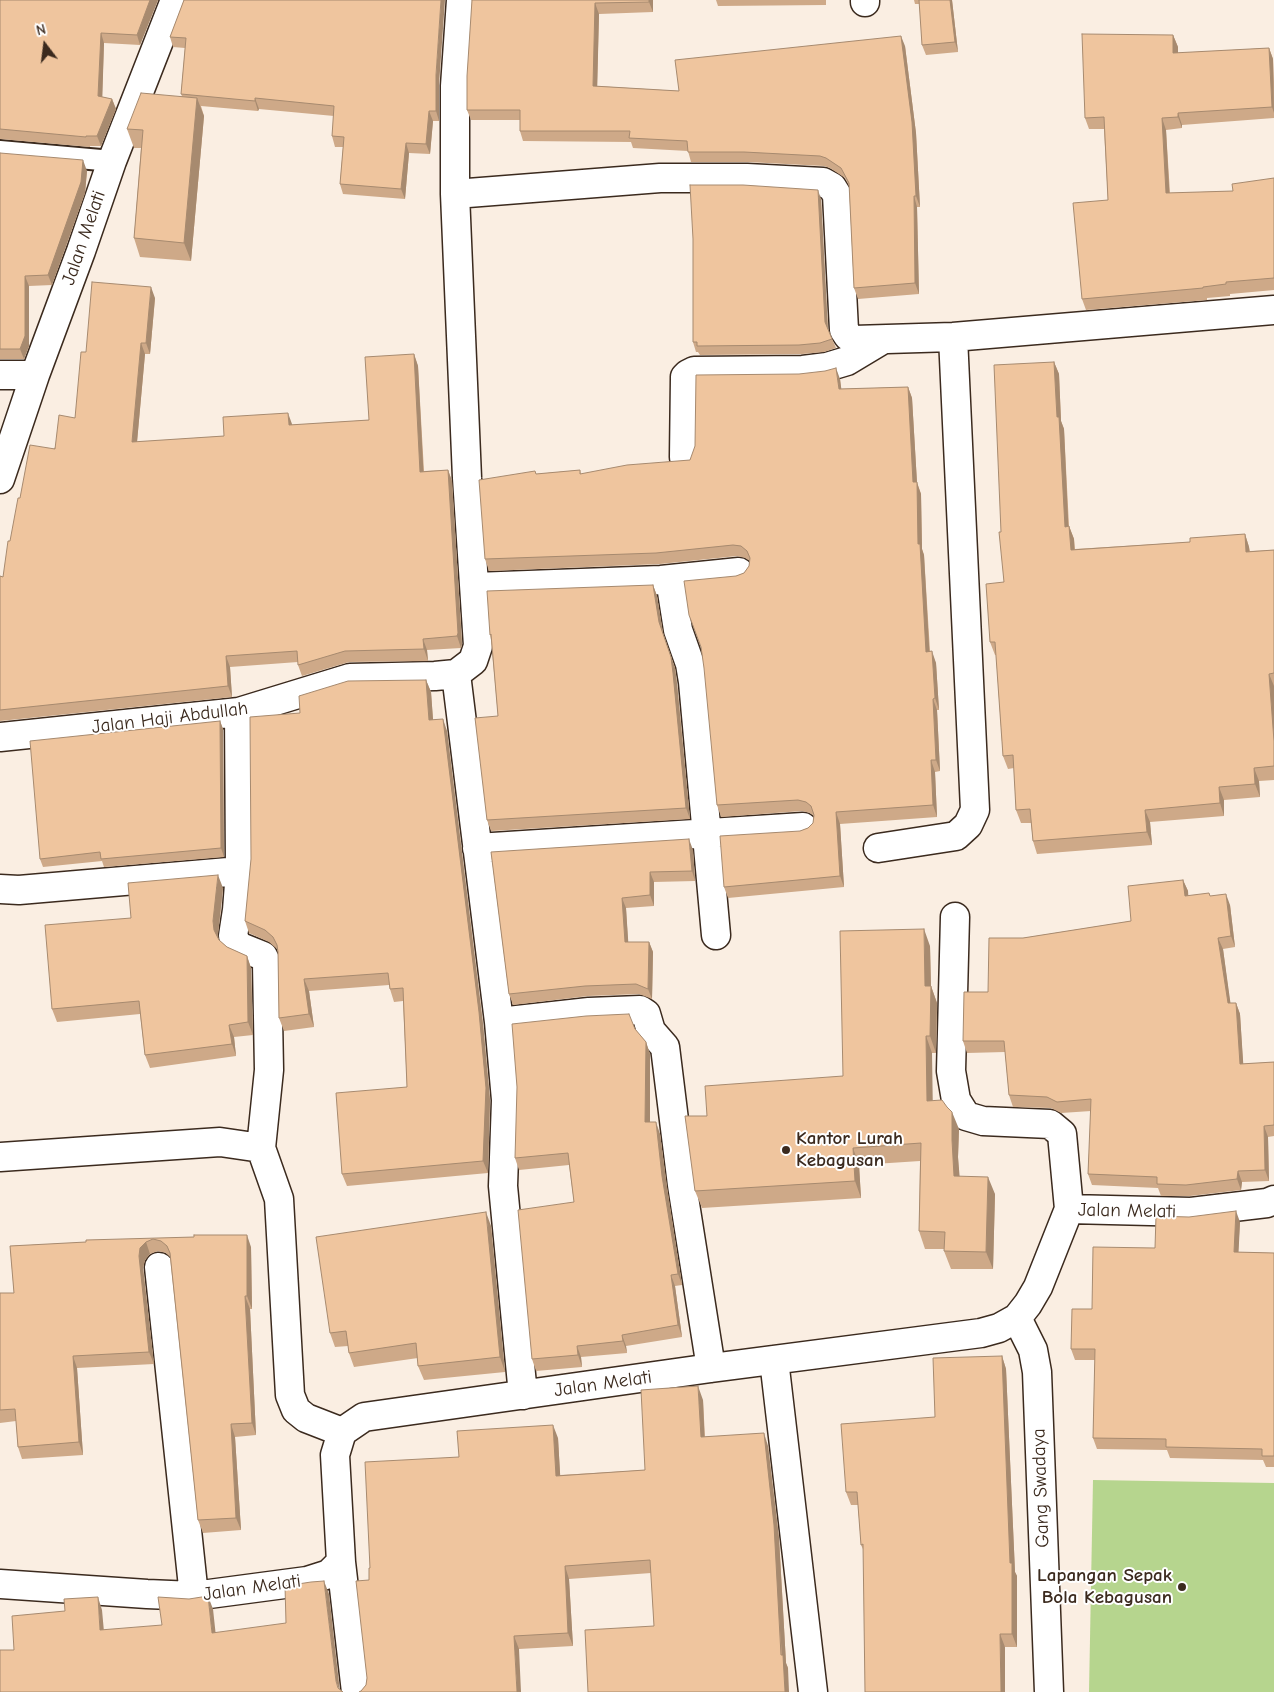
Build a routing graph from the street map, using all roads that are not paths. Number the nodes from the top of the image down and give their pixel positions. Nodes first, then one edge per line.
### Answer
1 (175, 0) edge
2 (461, 0) edge
3 (0, 151) edge
4 (112, 161) junction
5 (455, 194) junction
6 (1274, 310) edge
7 (953, 338) junction
8 (884, 339) junction
9 (0, 375) edge
10 (35, 375) junction
11 (684, 457) dead end
12 (0, 479) edge
13 (739, 572) dead end
14 (670, 579) junction
15 (475, 587) junction
16 (456, 674) junction
17 (239, 712) junction
18 (0, 737) edge
19 (803, 827) dead end
20 (706, 833) junction
21 (477, 848) junction
22 (878, 848) dead end
23 (240, 871) junction
24 (0, 889) edge
25 (955, 917) dead end
26 (716, 935) dead end
27 (499, 1022) junction
28 (262, 1148) junction
29 (0, 1157) edge
30 (1274, 1200) edge
31 (1069, 1209) junction
32 (159, 1266) dead end
33 (1017, 1318) junction
34 (774, 1360) junction
35 (711, 1368) junction
36 (523, 1396) junction
37 (342, 1432) junction
38 (341, 1562) junction
39 (0, 1584) edge
40 (194, 1596) junction
41 (356, 1692) edge
42 (812, 1692) edge
43 (1049, 1692) edge

1 - 4 street, Jalan Melati
2 - 5 street
3 - 4 lane
4 - 10 street, Jalan Melati
5 - 8 street
5 - 15 street
6 - 7 street
7 - 8 street
7 - 22 street
8 - 11 street
9 - 10 street
10 - 12 street, Jalan Melati
13 - 14 street
14 - 15 street
14 - 20 street
15 - 16 street
16 - 17 street, Jalan Haji Abdullah
16 - 21 street
17 - 18 street, Jalan Haji Abdullah
17 - 23 street
19 - 20 street
20 - 21 street
20 - 26 street
21 - 27 street
23 - 24 street
23 - 28 street
25 - 31 street
27 - 35 street
27 - 36 street
28 - 29 street
28 - 37 street
30 - 31 street, Jalan Melati
31 - 33 street, Jalan Melati
32 - 40 street
33 - 34 street, Jalan Melati
33 - 43 street, Gang Swadaya
34 - 35 street, Jalan Melati
34 - 42 street
35 - 36 street, Jalan Melati
36 - 37 street, Jalan Melati
37 - 38 street
38 - 40 street, Jalan Melati
38 - 41 street
39 - 40 street, Jalan Melati

